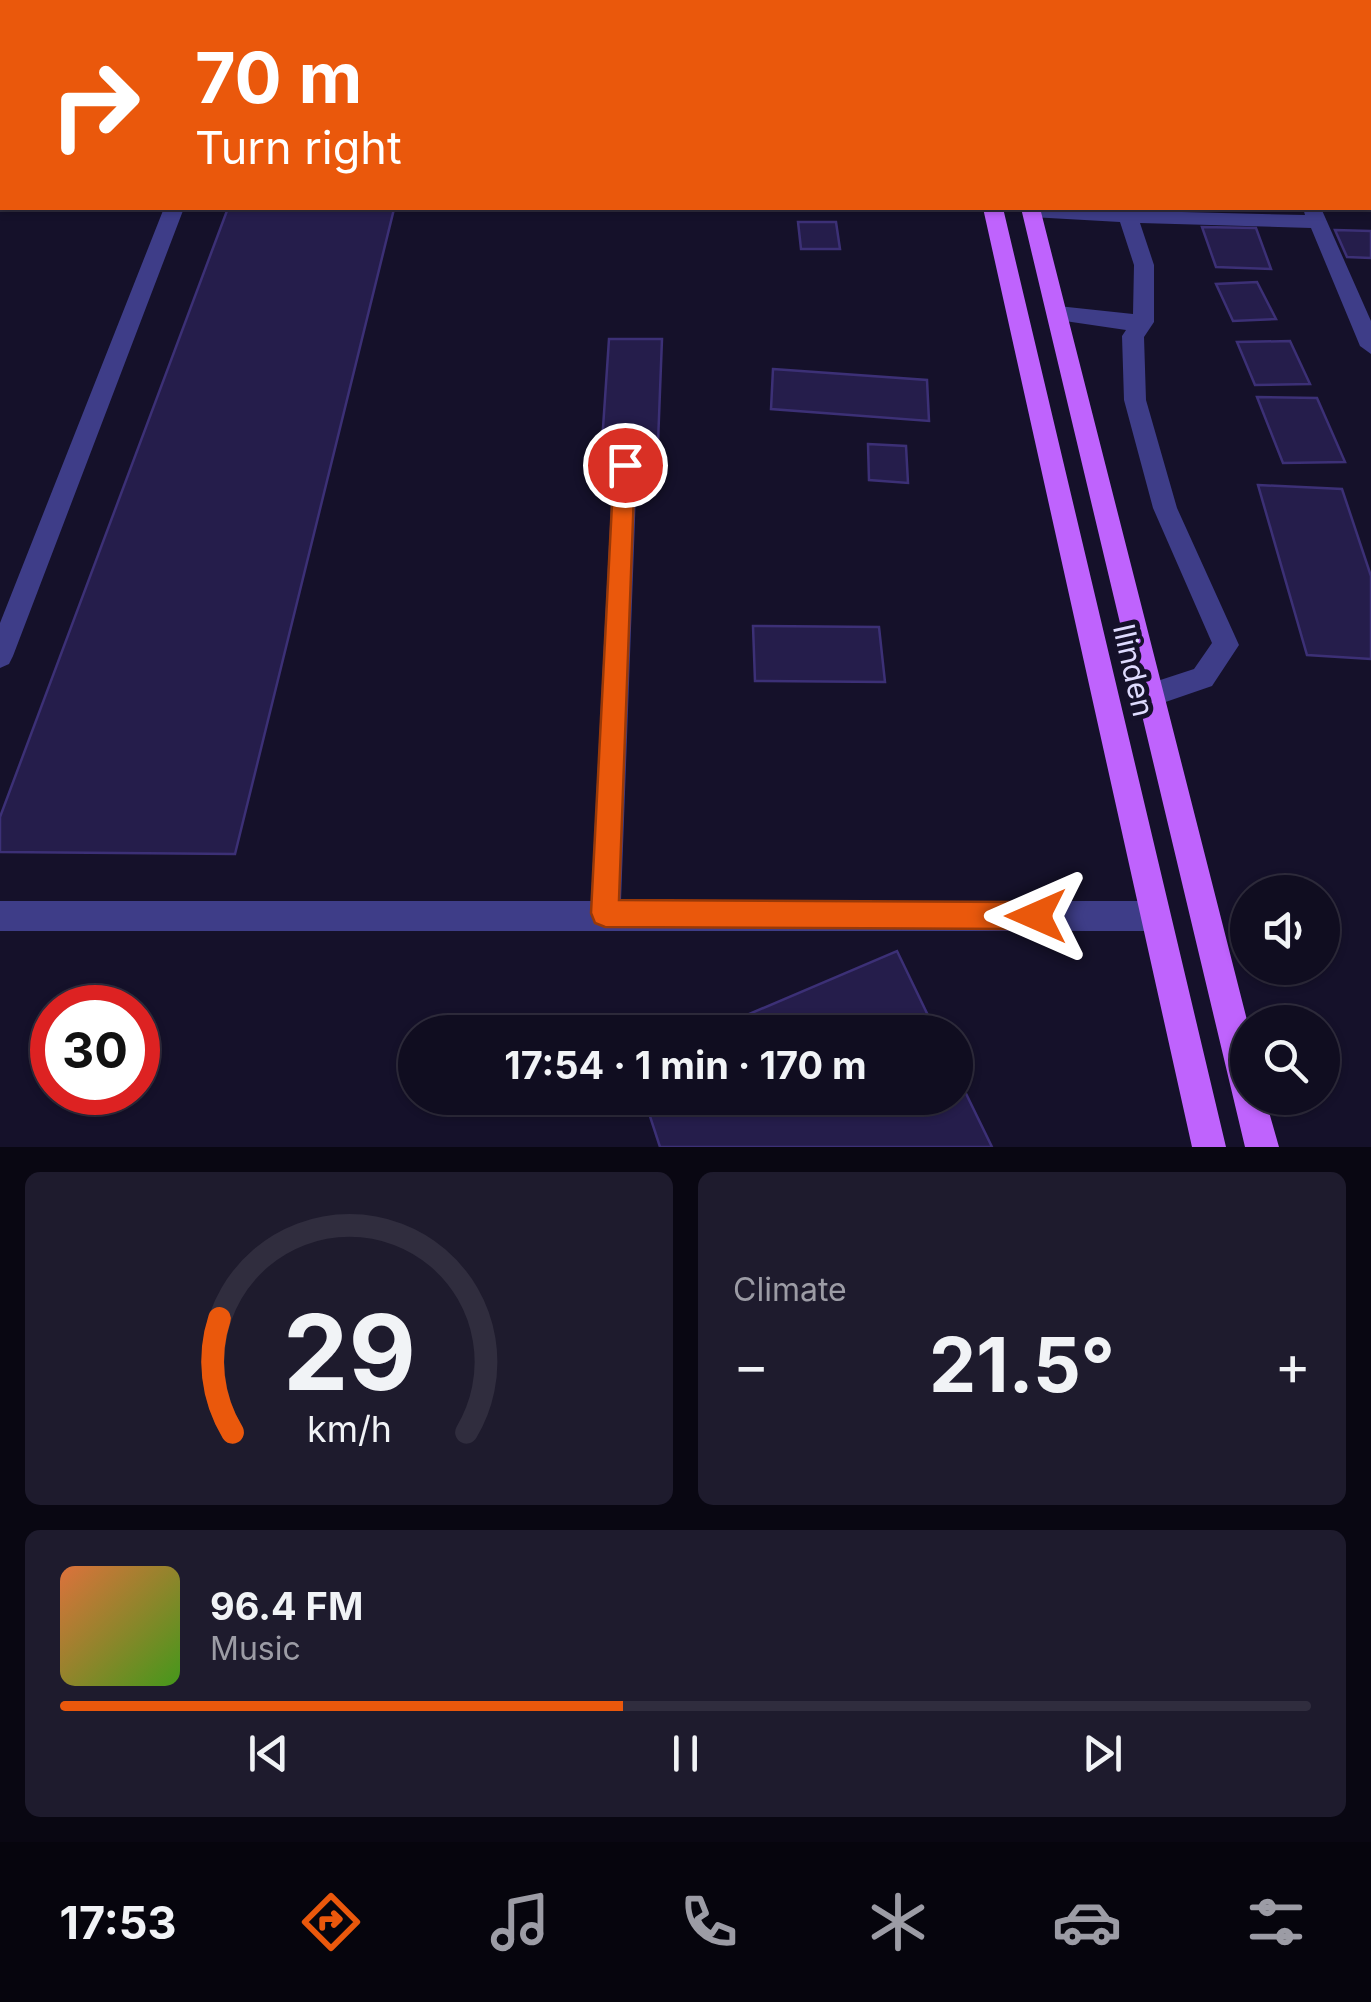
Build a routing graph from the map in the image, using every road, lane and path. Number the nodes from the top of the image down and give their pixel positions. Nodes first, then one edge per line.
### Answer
1 (173, 210) edge
2 (994, 210) edge
3 (1031, 210) edge
4 (1088, 210) edge
5 (1315, 215) edge
6 (1128, 216) junction
7 (1058, 314) junction
8 (1143, 322) junction
9 (1371, 346) edge
10 (625, 465) dead end
11 (0, 656) edge
12 (1151, 695) junction
13 (605, 913) junction
14 (0, 916) edge
15 (1154, 916) junction
16 (1230, 1022) edge
17 (1254, 1115) edge
18 (1209, 1147) edge
19 (1262, 1147) edge

1 - 11 street
2 - 15 main road, Ilinden
3 - 7 main road, Ilinden
4 - 6 street
5 - 6 street
5 - 9 street
6 - 8 street
7 - 8 street
7 - 12 main road, Ilinden
8 - 12 street
10 - 13 street
12 - 16 main road, Ilinden
13 - 14 street
13 - 15 street
15 - 18 main road, Ilinden
17 - 19 main road

